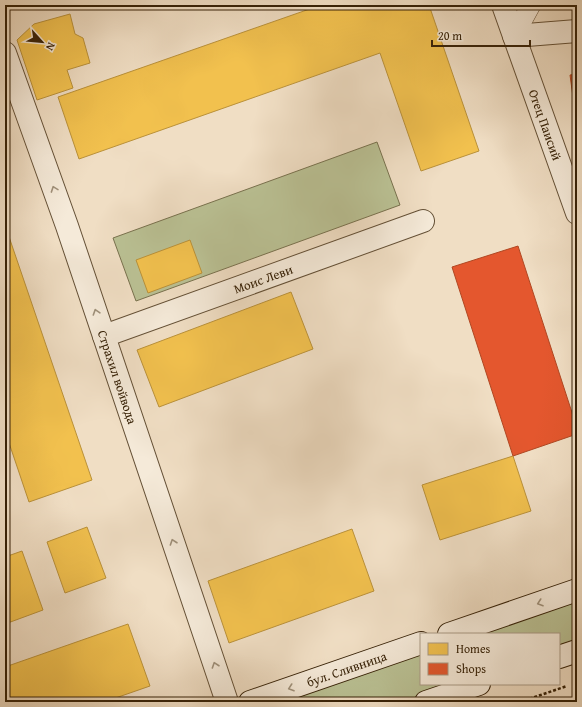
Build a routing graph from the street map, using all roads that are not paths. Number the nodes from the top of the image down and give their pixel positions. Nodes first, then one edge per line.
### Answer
1 (503, 5) edge
2 (531, 5) edge
3 (577, 31) edge
4 (514, 36) junction
5 (5, 53) edge
6 (577, 213) edge
7 (423, 221) dead end
8 (104, 336) junction
9 (577, 590) edge
10 (451, 633) edge
11 (420, 643) edge
12 (577, 651) edge
13 (560, 657) edge
14 (476, 685) edge
15 (227, 702) edge
16 (250, 702) edge
17 (426, 702) edge

1 - 4 street, Отец Паисий
2 - 4 lane
3 - 4 street
4 - 6 street, Отец Паисий
8 -> 5 street, Страхил войвода
7 - 8 street, Моис Леви
15 -> 8 street, Страхил войвода
9 -> 10 street
11 -> 16 street, бул. Сливница
12 - 13 street
14 - 17 street

